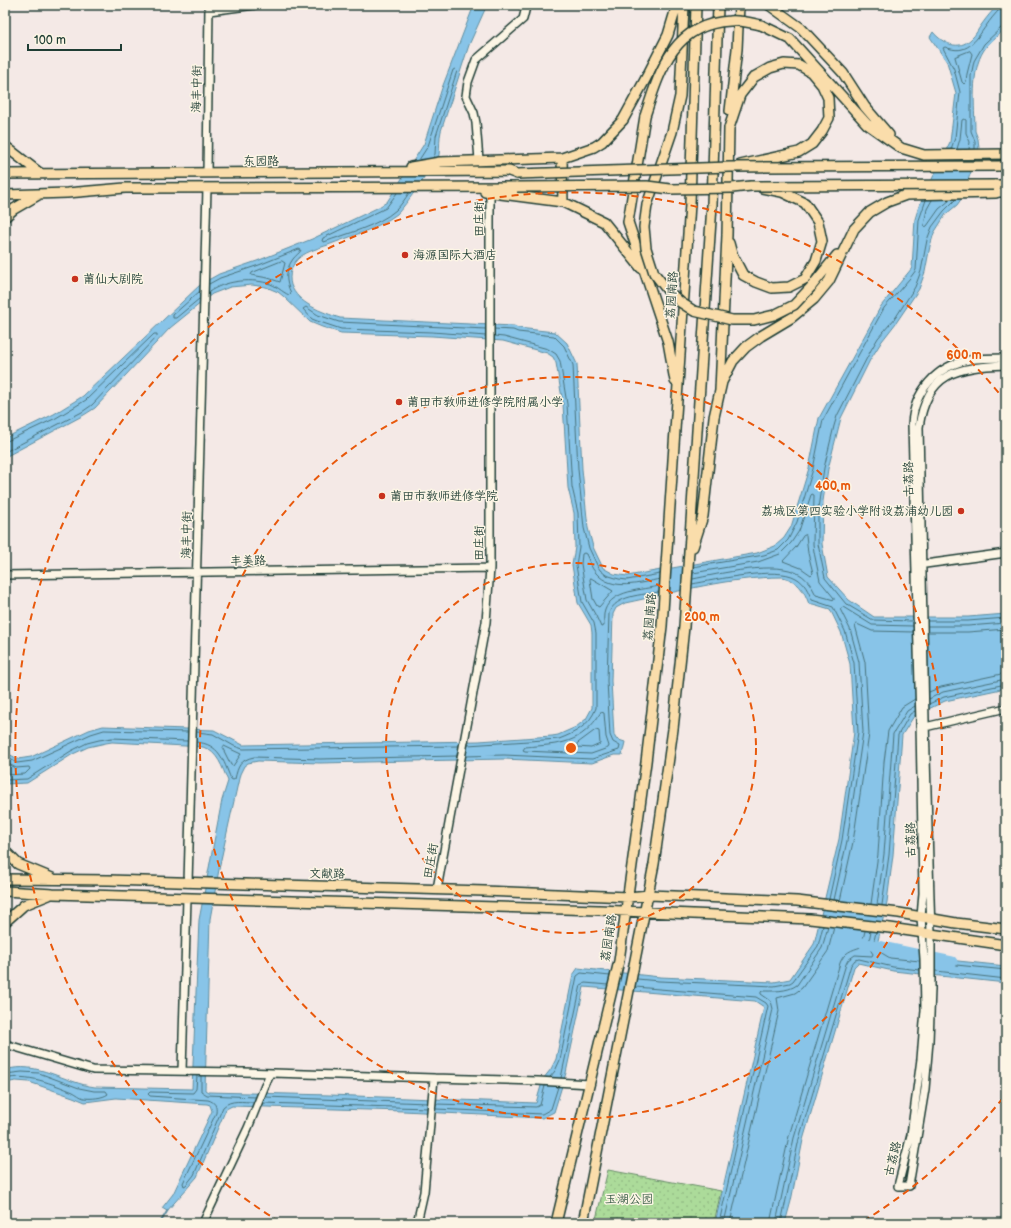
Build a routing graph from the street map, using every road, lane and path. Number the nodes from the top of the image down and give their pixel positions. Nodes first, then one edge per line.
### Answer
1 (255, 5) edge
2 (677, 5) edge
3 (684, 5) edge
4 (696, 5) edge
5 (718, 5) edge
6 (739, 5) edge
7 (769, 5) edge
8 (525, 6) edge
9 (209, 8) edge
10 (729, 128) junction
11 (5, 146) edge
12 (901, 148) junction
13 (1004, 154) edge
14 (562, 158) junction
15 (479, 160) junction
16 (1005, 166) edge
17 (730, 168) junction
18 (381, 172) junction
19 (207, 173) junction
20 (5, 174) edge
21 (41, 174) junction
22 (1006, 185) edge
23 (751, 186) junction
24 (433, 187) junction
25 (207, 188) junction
26 (995, 189) junction
27 (490, 192) junction
28 (1006, 193) edge
29 (40, 194) junction
30 (5, 195) edge
31 (563, 202) junction
32 (5, 217) edge
33 (727, 235) junction
34 (846, 244) junction
35 (645, 272) junction
36 (1006, 358) edge
37 (1006, 365) edge
38 (720, 390) junction
39 (678, 394) junction
40 (1006, 553) edge
41 (689, 560) junction
42 (919, 565) junction
43 (490, 568) junction
44 (197, 572) junction
45 (5, 575) edge
46 (1006, 708) edge
47 (923, 724) junction
48 (5, 852) edge
49 (5, 879) edge
50 (56, 880) junction
51 (188, 883) junction
52 (438, 889) junction
53 (5, 891) edge
54 (53, 894) junction
55 (649, 895) junction
56 (628, 897) junction
57 (187, 898) junction
58 (626, 912) junction
59 (645, 913) junction
60 (921, 917) junction
61 (931, 919) junction
62 (5, 922) edge
63 (1006, 930) edge
64 (922, 933) junction
65 (931, 934) junction
66 (1006, 946) edge
67 (5, 1044) edge
68 (182, 1071) junction
69 (270, 1072) junction
70 (434, 1080) junction
71 (590, 1084) junction
72 (584, 1221) edge
73 (203, 1223) edge
74 (417, 1223) edge
75 (556, 1223) edge

1 - 9 street
2 - 14 main road
3 - 34 main road, bridge
4 - 39 main road, 荔园南路
5 - 41 main road
6 - 10 main road
7 - 12 main road
8 - 15 street
9 - 19 street, 海丰中街
10 - 17 main road, bridge
10 - 33 main road
11 - 21 main road
12 - 13 main road
12 - 35 main road, bridge
14 - 15 main road
14 - 31 main road
15 - 18 main road
16 - 17 main road, bridge
17 - 18 main road, 东园路, bridge
18 - 19 main road, 东园路
19 - 21 main road, 东园路
20 - 21 main road, 东园路
22 - 26 main road
23 - 24 main road, bridge
23 - 26 main road, bridge
23 - 33 main road, bridge
24 - 25 main road
24 - 27 main road
25 - 29 main road
25 - 44 street, 海丰中街
26 - 28 street
26 - 34 main road
27 - 31 main road
27 - 43 street, 田庄街
29 - 30 main road
29 - 32 main road
31 - 35 main road
33 - 38 main road
34 - 38 main road
35 - 39 main road
36 - 42 street, 古荔路
37 - 42 street, 古荔路
38 - 41 main road
39 - 56 main road, 荔园南路
40 - 42 street
41 - 55 main road
42 - 47 street, 古荔路
43 - 44 street, 丰美路
43 - 52 street, 田庄街
44 - 45 street, 丰美路
44 - 51 street, 海丰中街
46 - 47 street
47 - 60 street, 古荔路
47 - 61 street, 古荔路
48 - 50 main road
49 - 50 main road, 文献路
50 - 51 main road, 文献路
51 - 52 main road, 文献路
52 - 56 main road, 文献路
53 - 54 main road
54 - 57 main road
54 - 62 main road
55 - 56 main road, 文献路
55 - 59 main road
55 - 60 main road, 文献路
56 - 58 main road, 荔园南路
57 - 58 main road
57 - 68 street
58 - 59 main road
58 - 71 main road, 荔园南路
59 - 64 main road
59 - 72 main road
60 - 61 main road, 文献路
60 - 64 street, 古荔路
61 - 63 main road, 文献路
61 - 65 street, 古荔路
64 - 65 main road
64 - 65 street, 古荔路
65 - 66 main road
67 - 68 street
68 - 69 street
69 - 70 street
69 - 73 street
70 - 71 street
70 - 74 street
71 - 75 main road, 荔园南路

